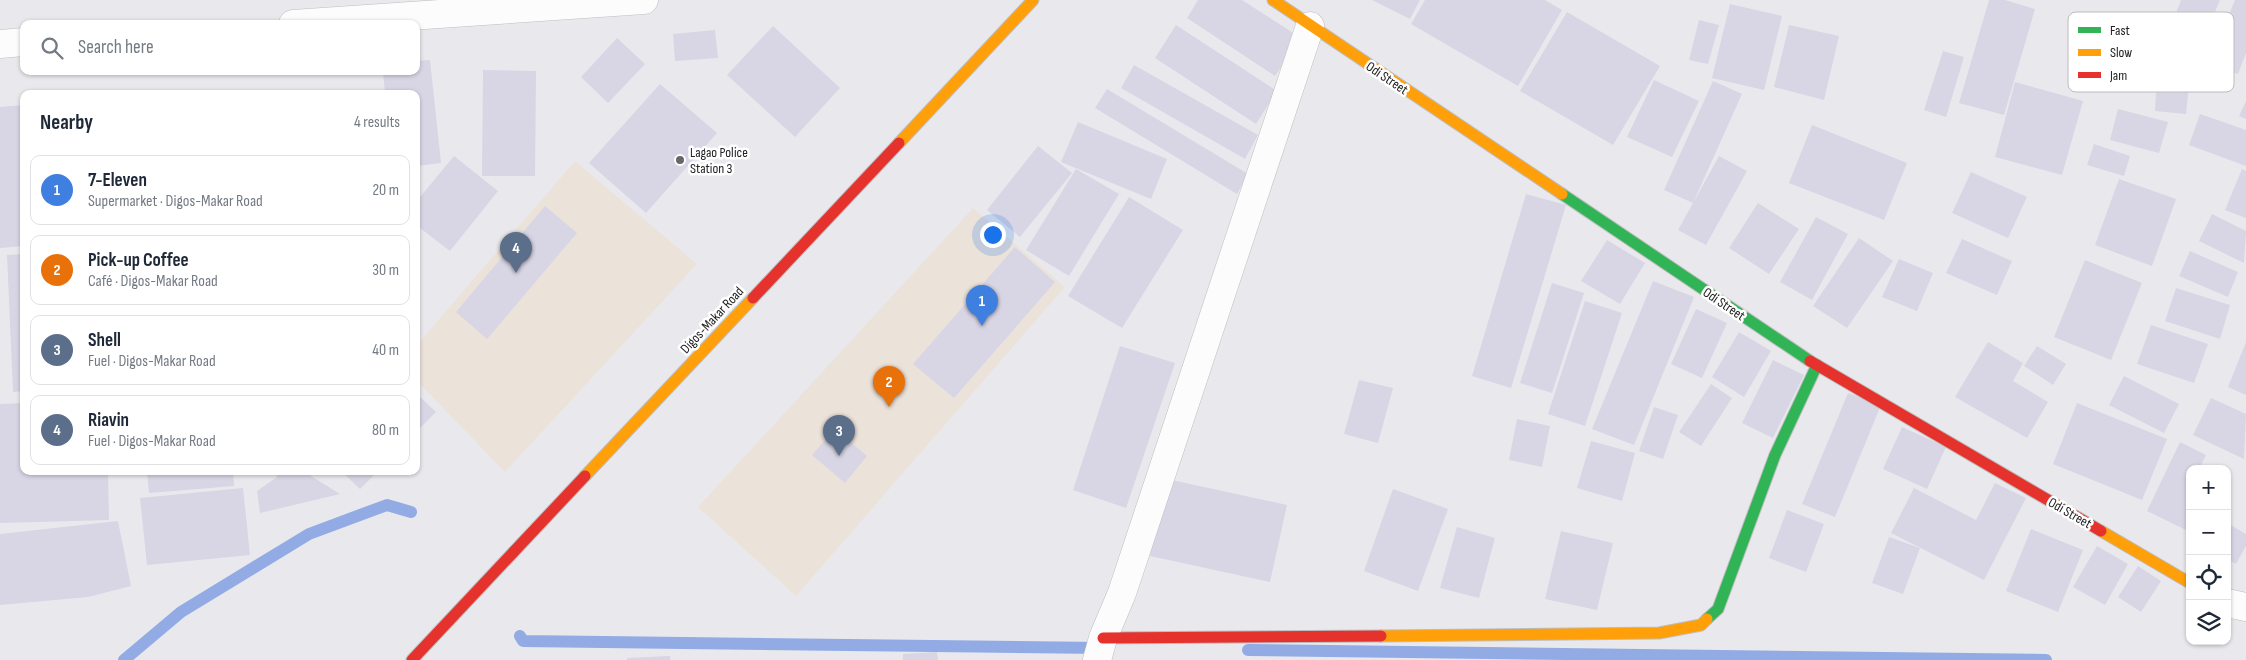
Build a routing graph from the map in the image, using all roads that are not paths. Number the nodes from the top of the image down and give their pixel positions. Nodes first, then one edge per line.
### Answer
1 (644, 0) edge
2 (1032, 0) edge
3 (1273, 0) edge
4 (352, 20) edge
5 (1310, 26) junction
6 (20, 42) edge
7 (0, 44) edge
8 (1817, 365) junction
9 (2186, 581) edge
10 (2231, 604) edge
11 (2246, 607) edge
12 (440, 631) junction
13 (1100, 649) edge
14 (399, 655) dead end
15 (412, 660) edge

1 - 4 street
2 - 12 street, Digos-Makar Road
3 - 5 street, Odi Street
5 - 8 street, Odi Street
5 - 13 street
6 - 7 street
8 - 9 street, Odi Street
8 - 13 street
10 - 11 street
12 - 14 street
12 - 15 street, Digos-Makar Road

